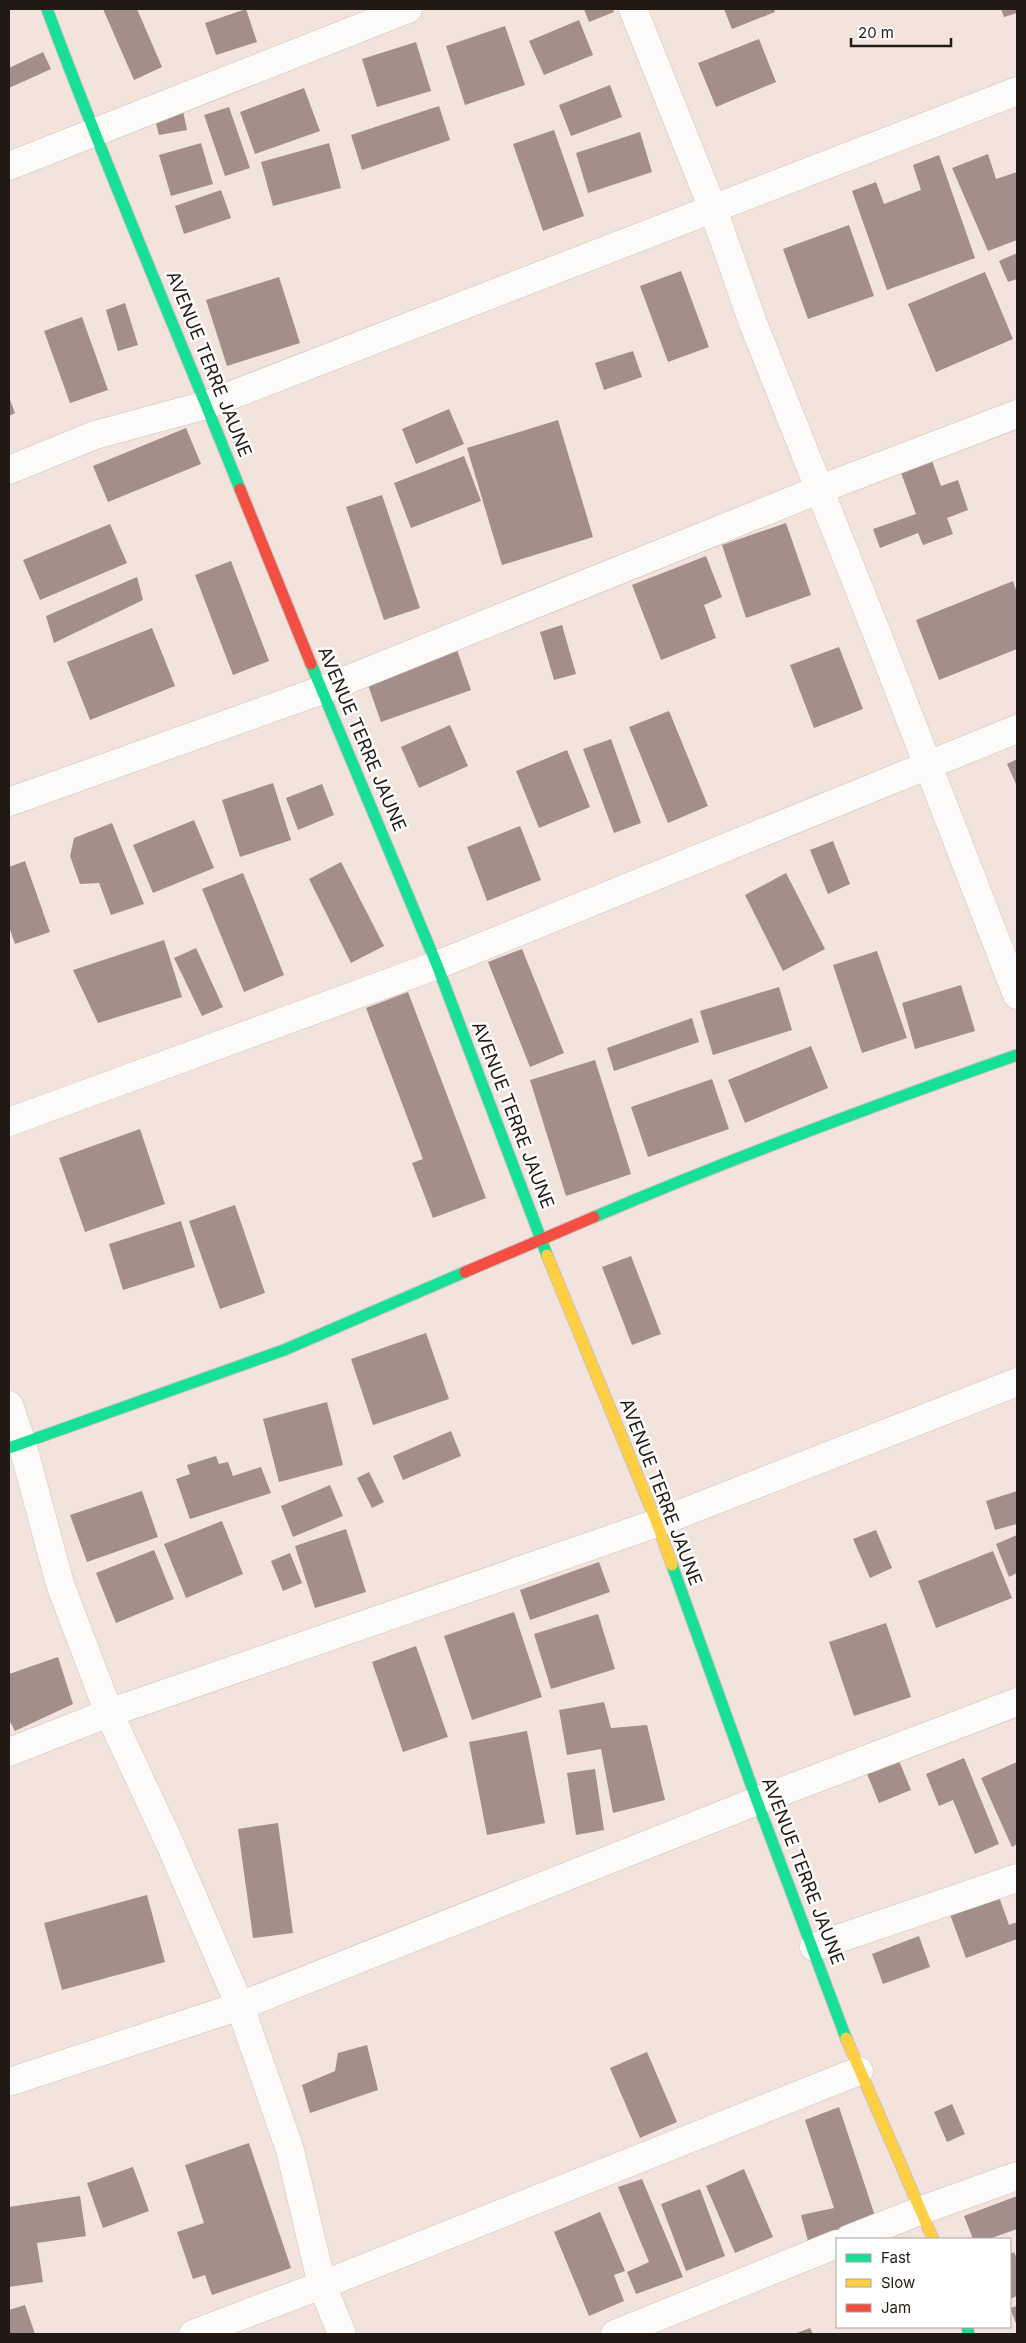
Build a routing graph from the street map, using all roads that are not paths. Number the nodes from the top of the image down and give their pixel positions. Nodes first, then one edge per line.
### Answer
1 (47, 9) edge
2 (408, 9) edge
3 (633, 9) edge
4 (1017, 91) edge
5 (94, 133) junction
6 (9, 166) edge
7 (713, 209) junction
8 (206, 405) junction
9 (1017, 414) edge
10 (9, 470) edge
11 (818, 490) junction
12 (322, 690) junction
13 (1017, 729) edge
14 (927, 766) junction
15 (9, 802) edge
16 (437, 965) junction
17 (1017, 995) edge
18 (1017, 1055) edge
19 (9, 1122) edge
20 (541, 1240) junction
21 (1017, 1382) edge
22 (9, 1405) edge
23 (15, 1446) edge
24 (656, 1523) junction
25 (1017, 1702) edge
26 (108, 1712) junction
27 (9, 1752) edge
28 (757, 1801) junction
29 (1017, 1878) edge
30 (814, 1947) junction
31 (240, 2006) junction
32 (859, 2071) junction
33 (9, 2082) edge
34 (1017, 2176) edge
35 (922, 2210) junction
36 (852, 2238) edge
37 (933, 2238) edge
38 (836, 2244) edge
39 (322, 2285) junction
40 (193, 2334) edge
41 (342, 2334) edge
42 (615, 2334) edge

1 - 5 street, AVENUE TERRE JAUNE
2 - 5 street
3 - 7 street
4 - 7 street
5 - 6 street
5 - 8 street, AVENUE TERRE JAUNE
7 - 8 street
7 - 11 street
8 - 10 street
8 - 12 street, AVENUE TERRE JAUNE
9 - 11 street
11 - 12 street
11 - 14 street
12 - 15 street
12 - 16 street, AVENUE TERRE JAUNE
13 - 14 street
14 - 16 street
14 - 17 street
16 - 19 street
16 - 20 street, AVENUE TERRE JAUNE
18 - 20 street
20 - 23 street
20 - 24 street, AVENUE TERRE JAUNE
21 - 24 street
22 - 23 street
23 - 26 street
24 - 26 street
24 - 28 street, AVENUE TERRE JAUNE
25 - 28 street
26 - 27 street
26 - 31 street
28 - 30 street, AVENUE TERRE JAUNE
28 - 31 street
29 - 30 street
30 - 32 street, AVENUE TERRE JAUNE
31 - 33 street
31 - 39 street
32 - 35 street, AVENUE TERRE JAUNE
32 - 39 street
34 - 35 street
35 - 36 street
35 - 37 street, AVENUE TERRE JAUNE
38 - 42 street
39 - 40 street
39 - 41 street

